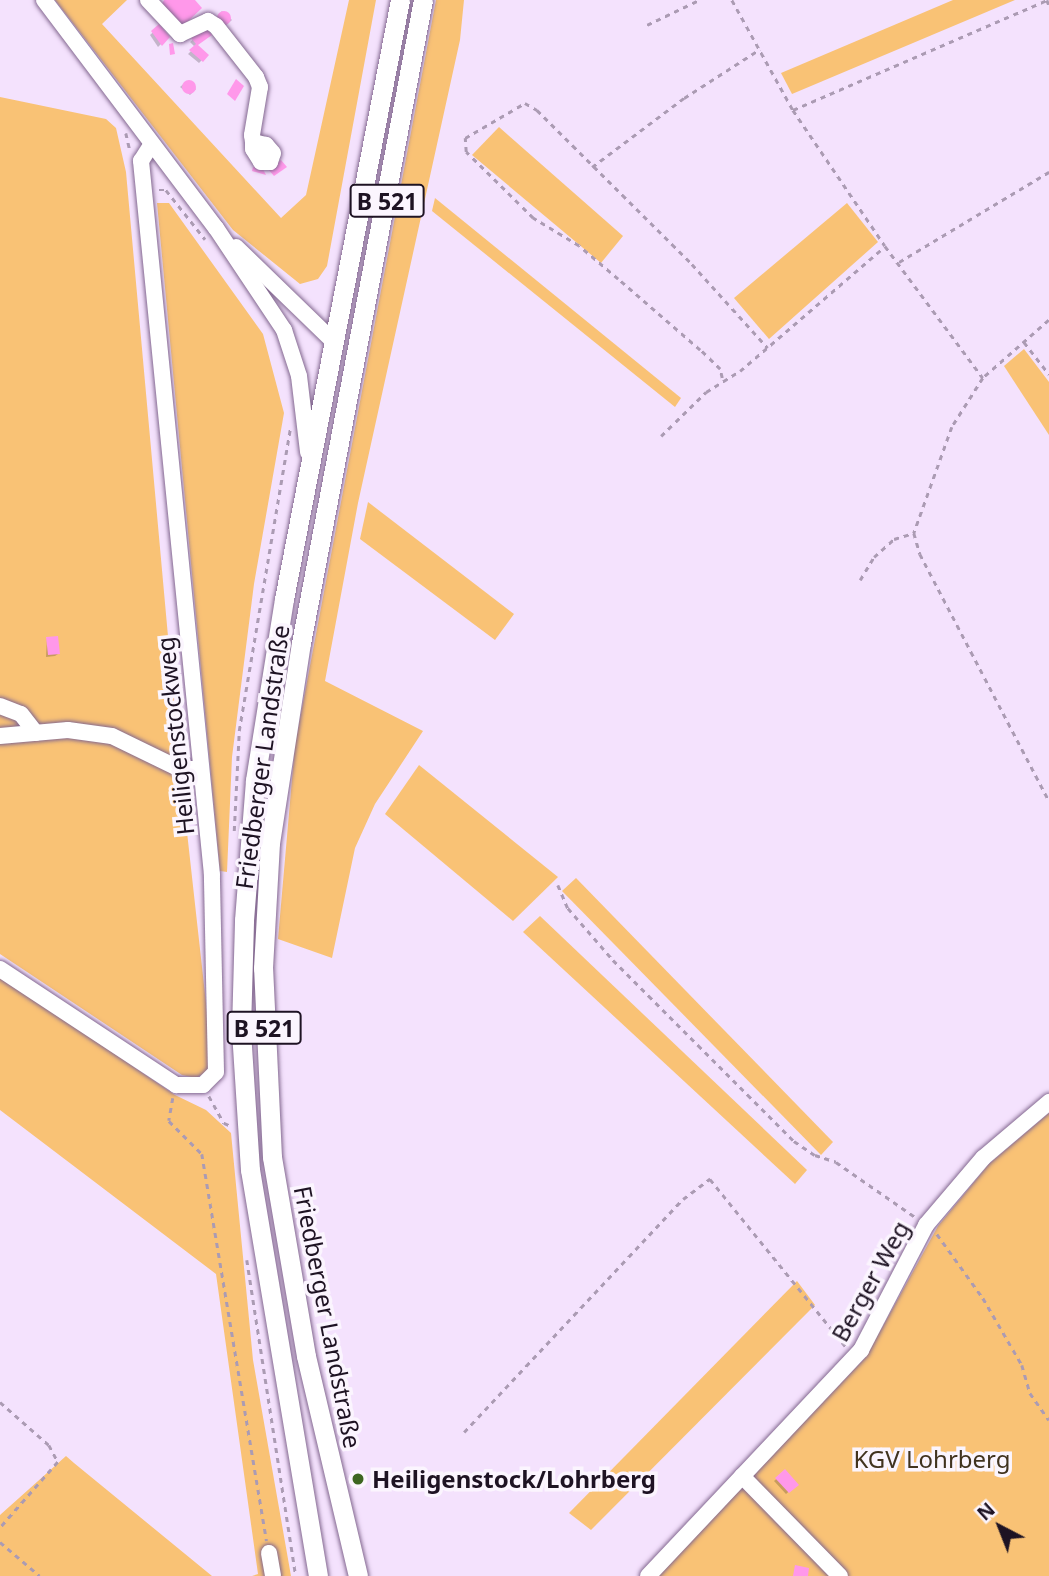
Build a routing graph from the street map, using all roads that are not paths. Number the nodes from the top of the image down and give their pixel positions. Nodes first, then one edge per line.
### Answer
1 (148, 0) edge
2 (400, 0) edge
3 (422, 0) edge
4 (47, 1) edge
5 (253, 142) dead end
6 (151, 145) junction
7 (168, 167) junction
8 (143, 181) junction
9 (216, 228) junction
10 (333, 341) junction
11 (350, 401) junction
12 (309, 454) junction
13 (0, 706) edge
14 (36, 733) junction
15 (0, 736) edge
16 (201, 769) junction
17 (0, 969) edge
18 (1049, 1102) edge
19 (742, 1476) junction
20 (269, 1553) road end
21 (272, 1576) edge
22 (318, 1576) edge
23 (358, 1576) edge
24 (648, 1576) edge
25 (840, 1576) edge

1 - 5 street
2 - 10 main road, B 521
3 - 11 main road, B 521
4 - 6 street, Friedberger Landstraße
6 - 7 street, Friedberger Landstraße
6 - 8 street, Heiligenstockweg
7 - 8 street
7 - 9 street, Friedberger Landstraße
8 - 16 street, Heiligenstockweg
9 - 10 street, Friedberger Landstraße
9 - 12 street, Friedberger Landstraße
10 - 11 main road
10 - 12 main road, Friedberger Landstraße / B 521
11 - 23 main road, Friedberger Landstraße / B 521
12 - 22 main road, Friedberger Landstraße / B 521
13 - 14 street
14 - 15 street
14 - 16 street
16 - 17 street, Heiligenstockweg
18 - 19 street, Berger Weg
19 - 24 street, Berger Weg
19 - 25 street
20 - 21 street

